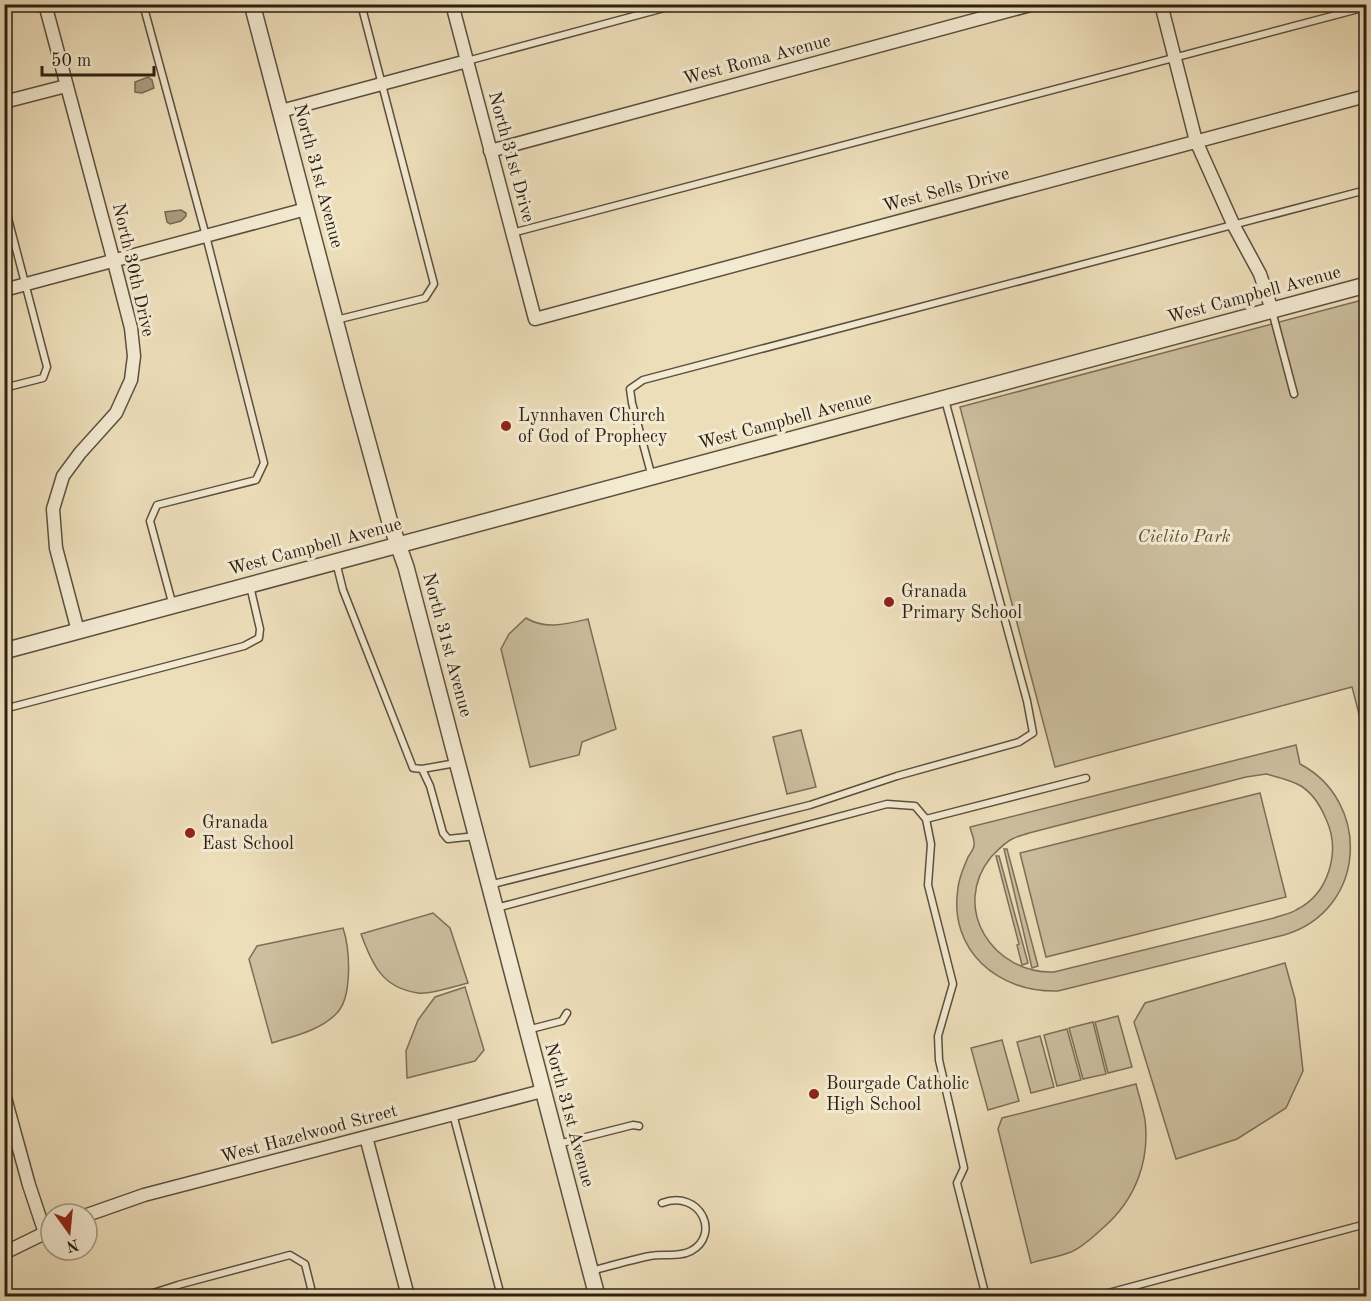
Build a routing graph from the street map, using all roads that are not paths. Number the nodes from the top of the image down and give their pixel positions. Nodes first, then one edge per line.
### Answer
1 (45, 4) edge
2 (144, 4) edge
3 (252, 4) edge
4 (361, 4) edge
5 (452, 4) edge
6 (679, 4) edge
7 (1034, 4) edge
8 (1161, 4) edge
9 (1366, 7) edge
10 (1175, 57) junction
11 (467, 61) junction
12 (381, 84) junction
13 (66, 86) junction
14 (1366, 96) edge
15 (4, 102) edge
16 (281, 111) junction
17 (1196, 141) junction
18 (490, 151) junction
19 (1366, 190) edge
20 (4, 203) edge
21 (306, 209) junction
22 (1234, 226) junction
23 (512, 233) junction
24 (206, 236) junction
25 (114, 262) junction
26 (27, 285) junction
27 (1366, 285) edge
28 (4, 290) edge
29 (1272, 310) junction
30 (535, 319) joint
31 (336, 321) junction
32 (4, 388) edge
33 (1293, 394) dead end
34 (944, 399) junction
35 (652, 477) junction
36 (398, 545) junction
37 (336, 562) junction
38 (250, 585) junction
39 (173, 606) junction
40 (78, 631) junction
41 (4, 651) edge
42 (4, 709) edge
43 (458, 762) junction
44 (422, 769) junction
45 (1086, 778) dead end
46 (926, 819) junction
47 (476, 836) junction
48 (489, 885) junction
49 (495, 908) junction
50 (567, 1013) dead end
51 (526, 1030) junction
52 (542, 1090) junction
53 (4, 1094) edge
54 (453, 1114) junction
55 (639, 1126) dead end
56 (366, 1137) junction
57 (557, 1144) junction
58 (662, 1203) dead end
59 (39, 1210) edge
60 (99, 1211) edge
61 (1366, 1224) edge
62 (39, 1236) edge
63 (4, 1253) edge
64 (589, 1272) junction
65 (144, 1296) edge
66 (313, 1296) edge
67 (408, 1296) edge
68 (501, 1296) edge
69 (597, 1296) edge
70 (983, 1296) edge
71 (1097, 1296) edge

1 - 13 street, North 30th Drive
2 - 24 lane
3 - 16 street, North 31st Avenue
4 - 12 lane
5 - 11 street, North 31st Drive
6 - 11 lane
7 - 18 street, West Roma Avenue
8 - 10 street
9 - 10 lane
10 - 17 street
10 - 23 lane
11 - 12 street
11 - 18 street, North 31st Drive
12 - 16 street
12 - 31 lane
13 - 15 street
13 - 25 street, North 30th Drive
14 - 17 street, West Sells Drive
16 - 21 street, North 31st Avenue
17 - 22 street
17 - 30 street, West Sells Drive
18 - 23 street, North 31st Drive
19 - 22 lane
20 - 26 lane
21 - 24 street
21 - 31 street, North 31st Avenue
22 - 29 street
22 - 35 lane
23 - 30 street, North 31st Drive
24 - 25 street
24 - 39 lane
25 - 26 street
25 - 40 street, North 30th Drive
26 - 28 street
26 - 32 lane
27 - 29 street, West Campbell Avenue
29 - 33 lane
29 - 34 street, West Campbell Avenue
31 - 36 street, North 31st Avenue
34 - 35 street, West Campbell Avenue
34 - 48 lane
35 - 36 street, West Campbell Avenue
36 - 37 street, West Campbell Avenue
36 - 43 street, North 31st Avenue
37 - 38 street, West Campbell Avenue
37 - 44 lane
38 - 39 street, West Campbell Avenue
38 - 42 lane
39 - 40 street, West Campbell Avenue
40 - 41 street, West Campbell Avenue
43 - 44 lane
43 - 47 street, North 31st Avenue
44 - 47 lane
45 - 46 lane
46 - 49 lane
46 - 70 lane
47 - 48 street, North 31st Avenue
48 - 49 street, North 31st Avenue
49 - 51 street, North 31st Avenue
50 - 51 lane
51 - 52 street, North 31st Avenue
52 - 54 street, West Hazelwood Street
52 - 57 street, North 31st Avenue
53 - 59 street
54 - 56 street, West Hazelwood Street
54 - 68 lane
55 - 57 lane
56 - 60 street, West Hazelwood Street
56 - 67 street
57 - 64 street, North 31st Avenue
58 - 64 lane
61 - 71 lane
62 - 63 street
64 - 69 street, North 31st Avenue
65 - 66 lane

